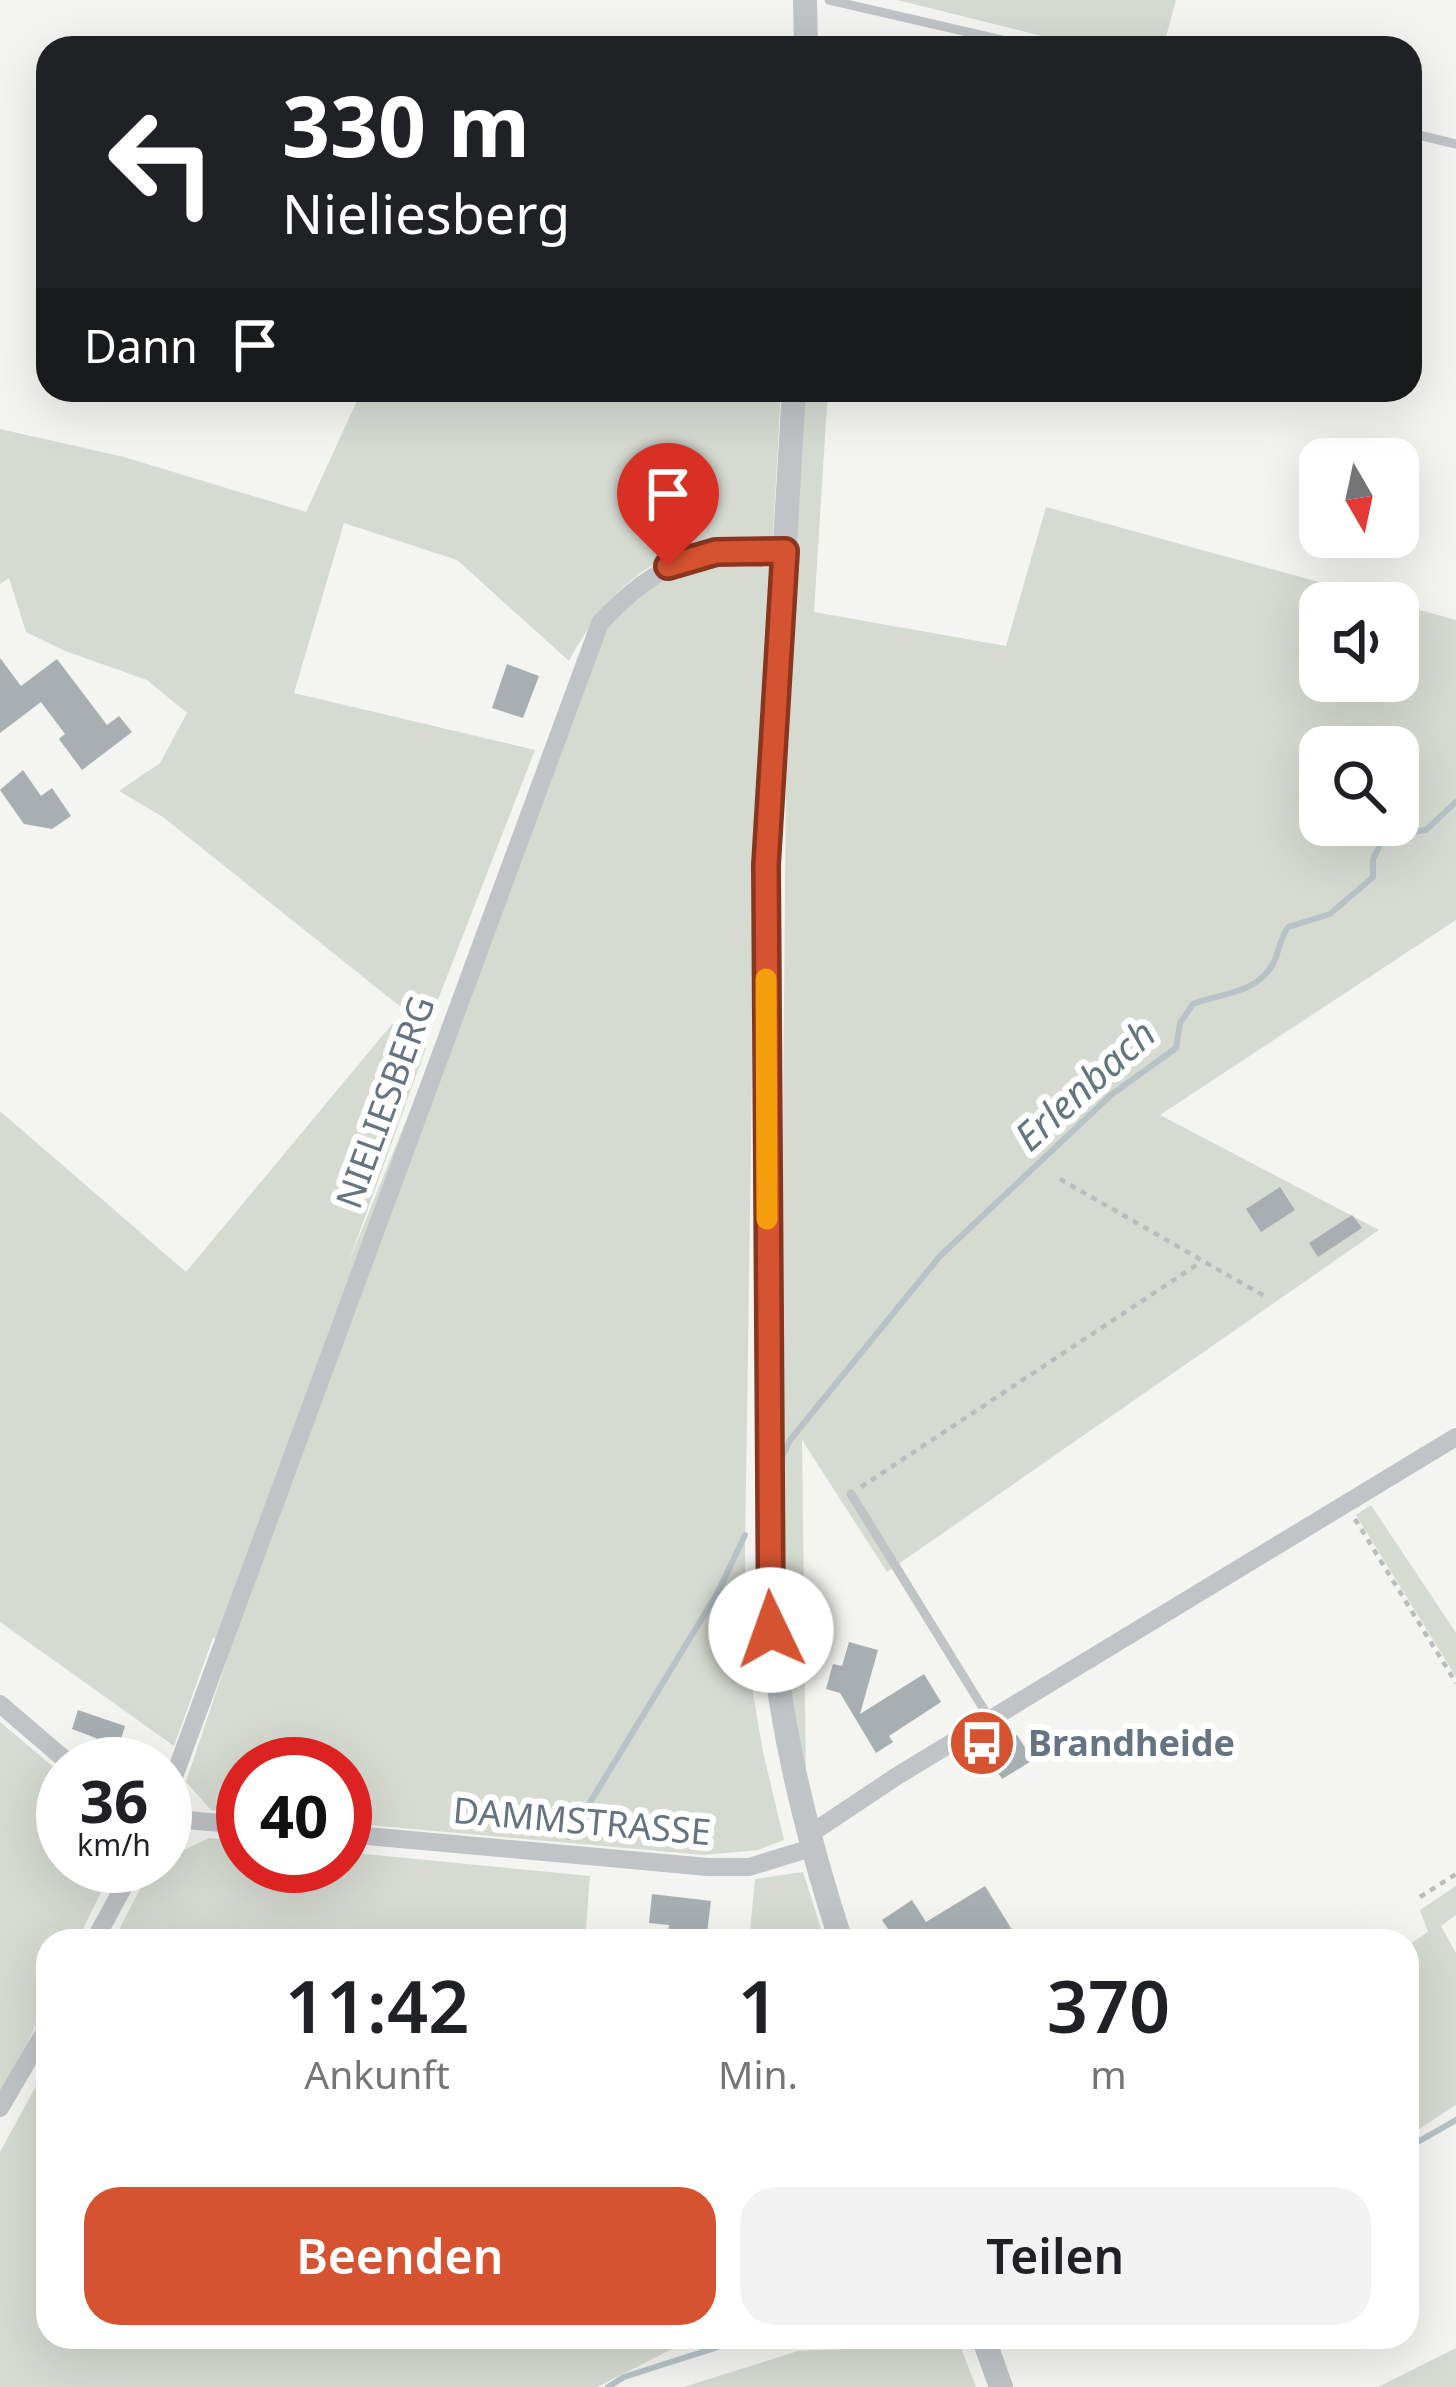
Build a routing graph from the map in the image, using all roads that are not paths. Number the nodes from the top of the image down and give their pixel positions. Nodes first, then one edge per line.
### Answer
1 (806, 0) edge
2 (829, 0) edge
3 (806, 36) edge
4 (984, 36) edge
5 (1422, 136) edge
6 (1456, 143) edge
7 (793, 402) edge
8 (785, 551) junction
9 (1456, 1437) edge
10 (851, 1494) road end
11 (0, 1705) edge
12 (991, 1720) junction
13 (38, 1737) edge
14 (189, 1737) edge
15 (372, 1836) edge
16 (809, 1842) junction
17 (120, 1893) edge
18 (101, 1929) edge
19 (837, 1929) edge
20 (36, 2046) edge
21 (0, 2108) edge
22 (987, 2349) edge
23 (1001, 2387) edge

1 - 3 street
2 - 4 lane
5 - 6 lane
7 - 8 street
8 - 14 street, NIELIESBERG
8 - 16 street
9 - 12 street
10 - 12 lane
11 - 13 street
12 - 16 street
15 - 16 street, DAMMSTRASSE
16 - 19 street
17 - 18 street
20 - 21 street
22 - 23 street

